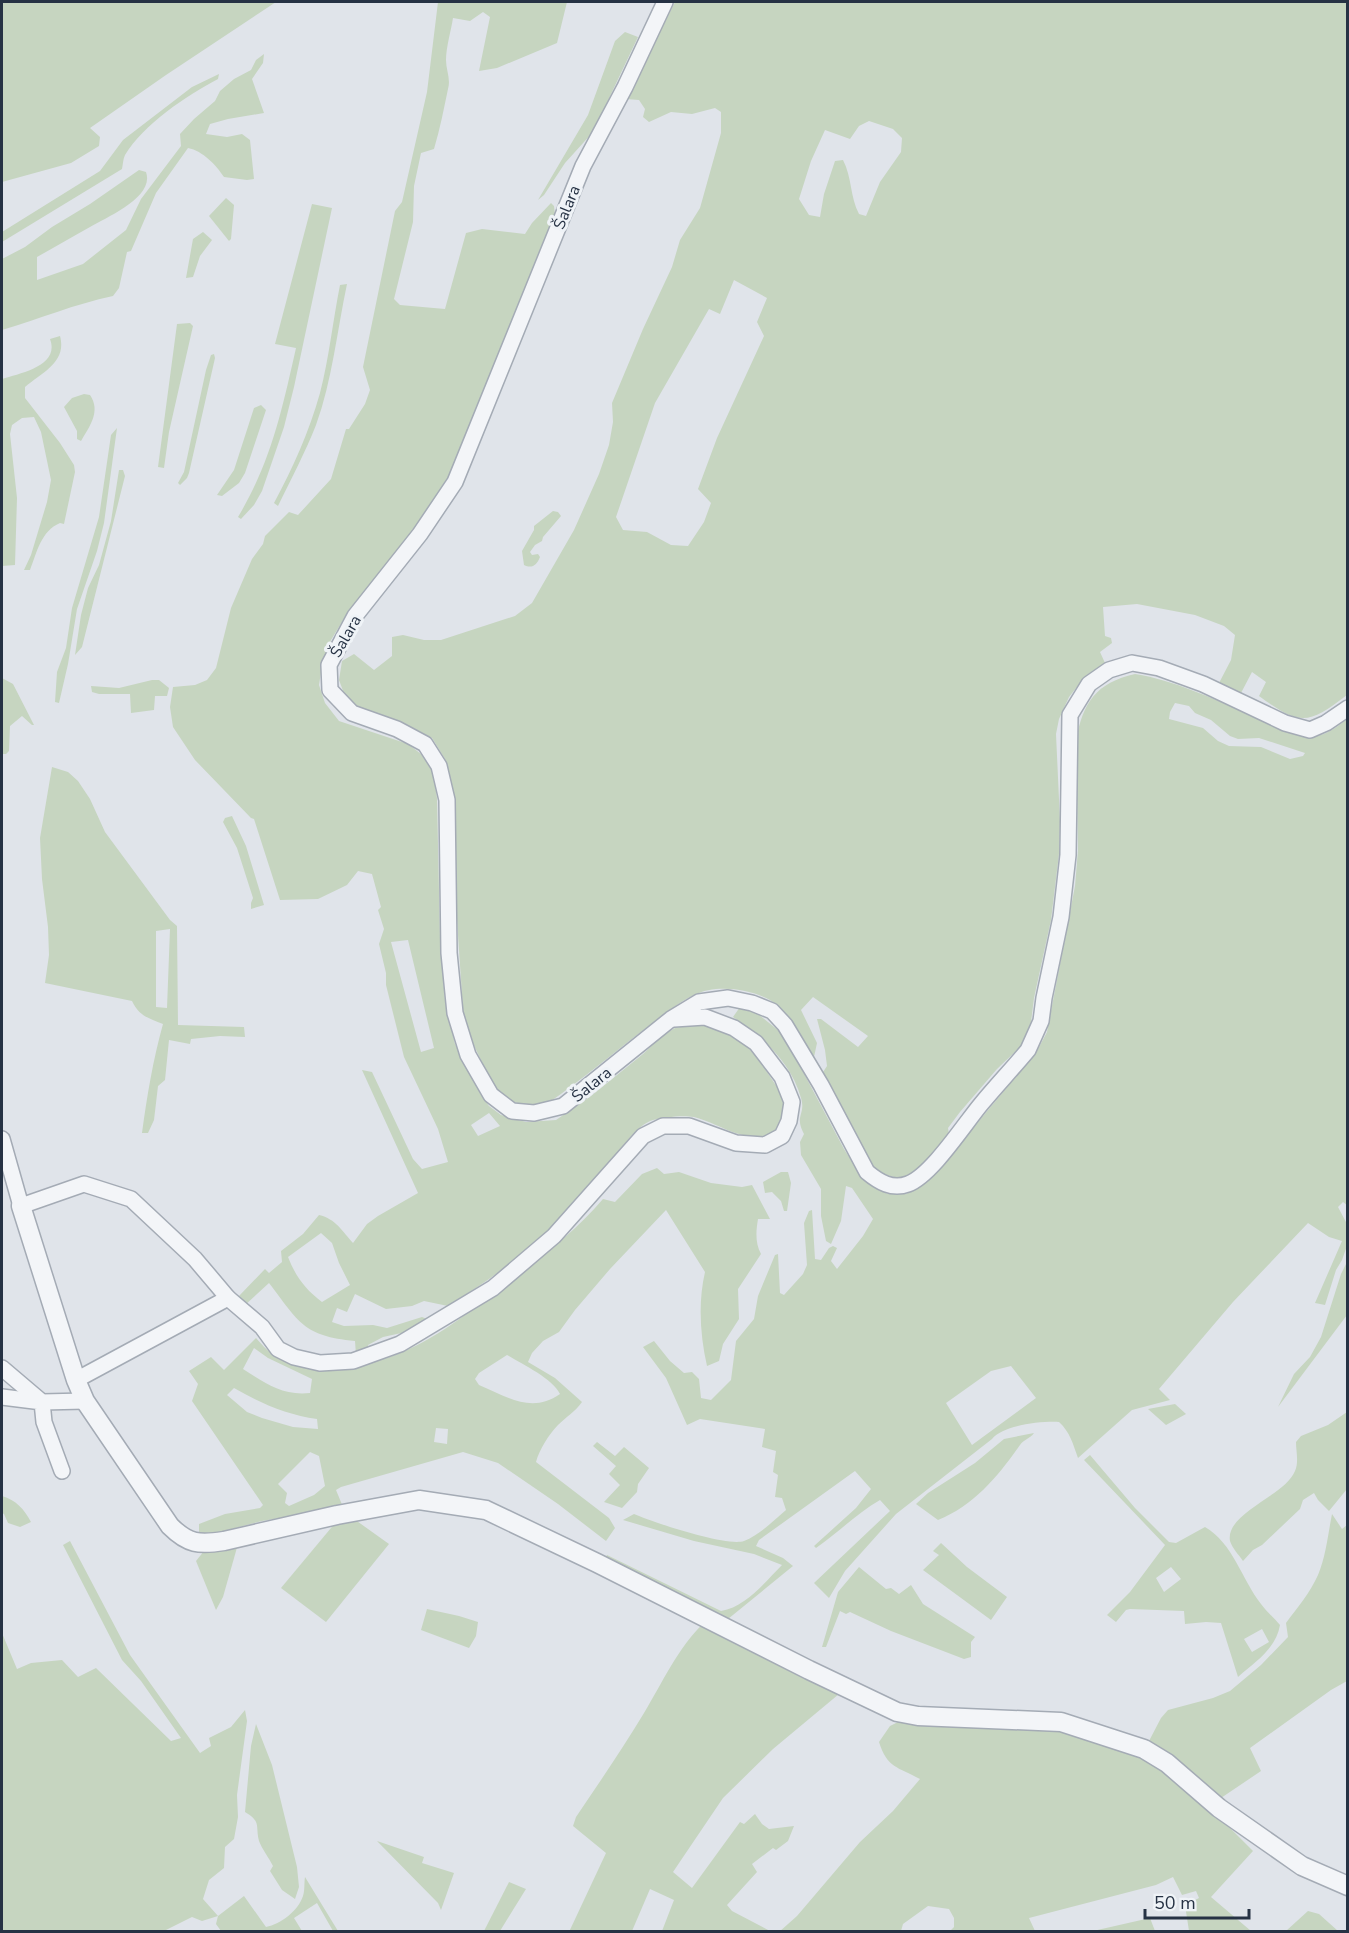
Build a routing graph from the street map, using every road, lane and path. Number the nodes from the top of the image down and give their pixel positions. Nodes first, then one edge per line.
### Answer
1 (665, 2) edge
2 (1347, 708) edge
3 (671, 1019) junction
4 (2, 1139) edge
5 (21, 1206) junction
6 (228, 1298) junction
7 (2, 1368) edge
8 (76, 1380) junction
9 (2, 1396) edge
10 (85, 1401) junction
11 (42, 1402) junction
12 (62, 1471) dead end
13 (1347, 1886) edge

1 - 3 street, Šalara
2 - 3 street, Šalara
3 - 6 street
4 - 5 street
5 - 6 street
5 - 8 street
6 - 8 street
7 - 11 street
8 - 10 street
9 - 11 street
10 - 11 street
10 - 13 street
11 - 12 street

